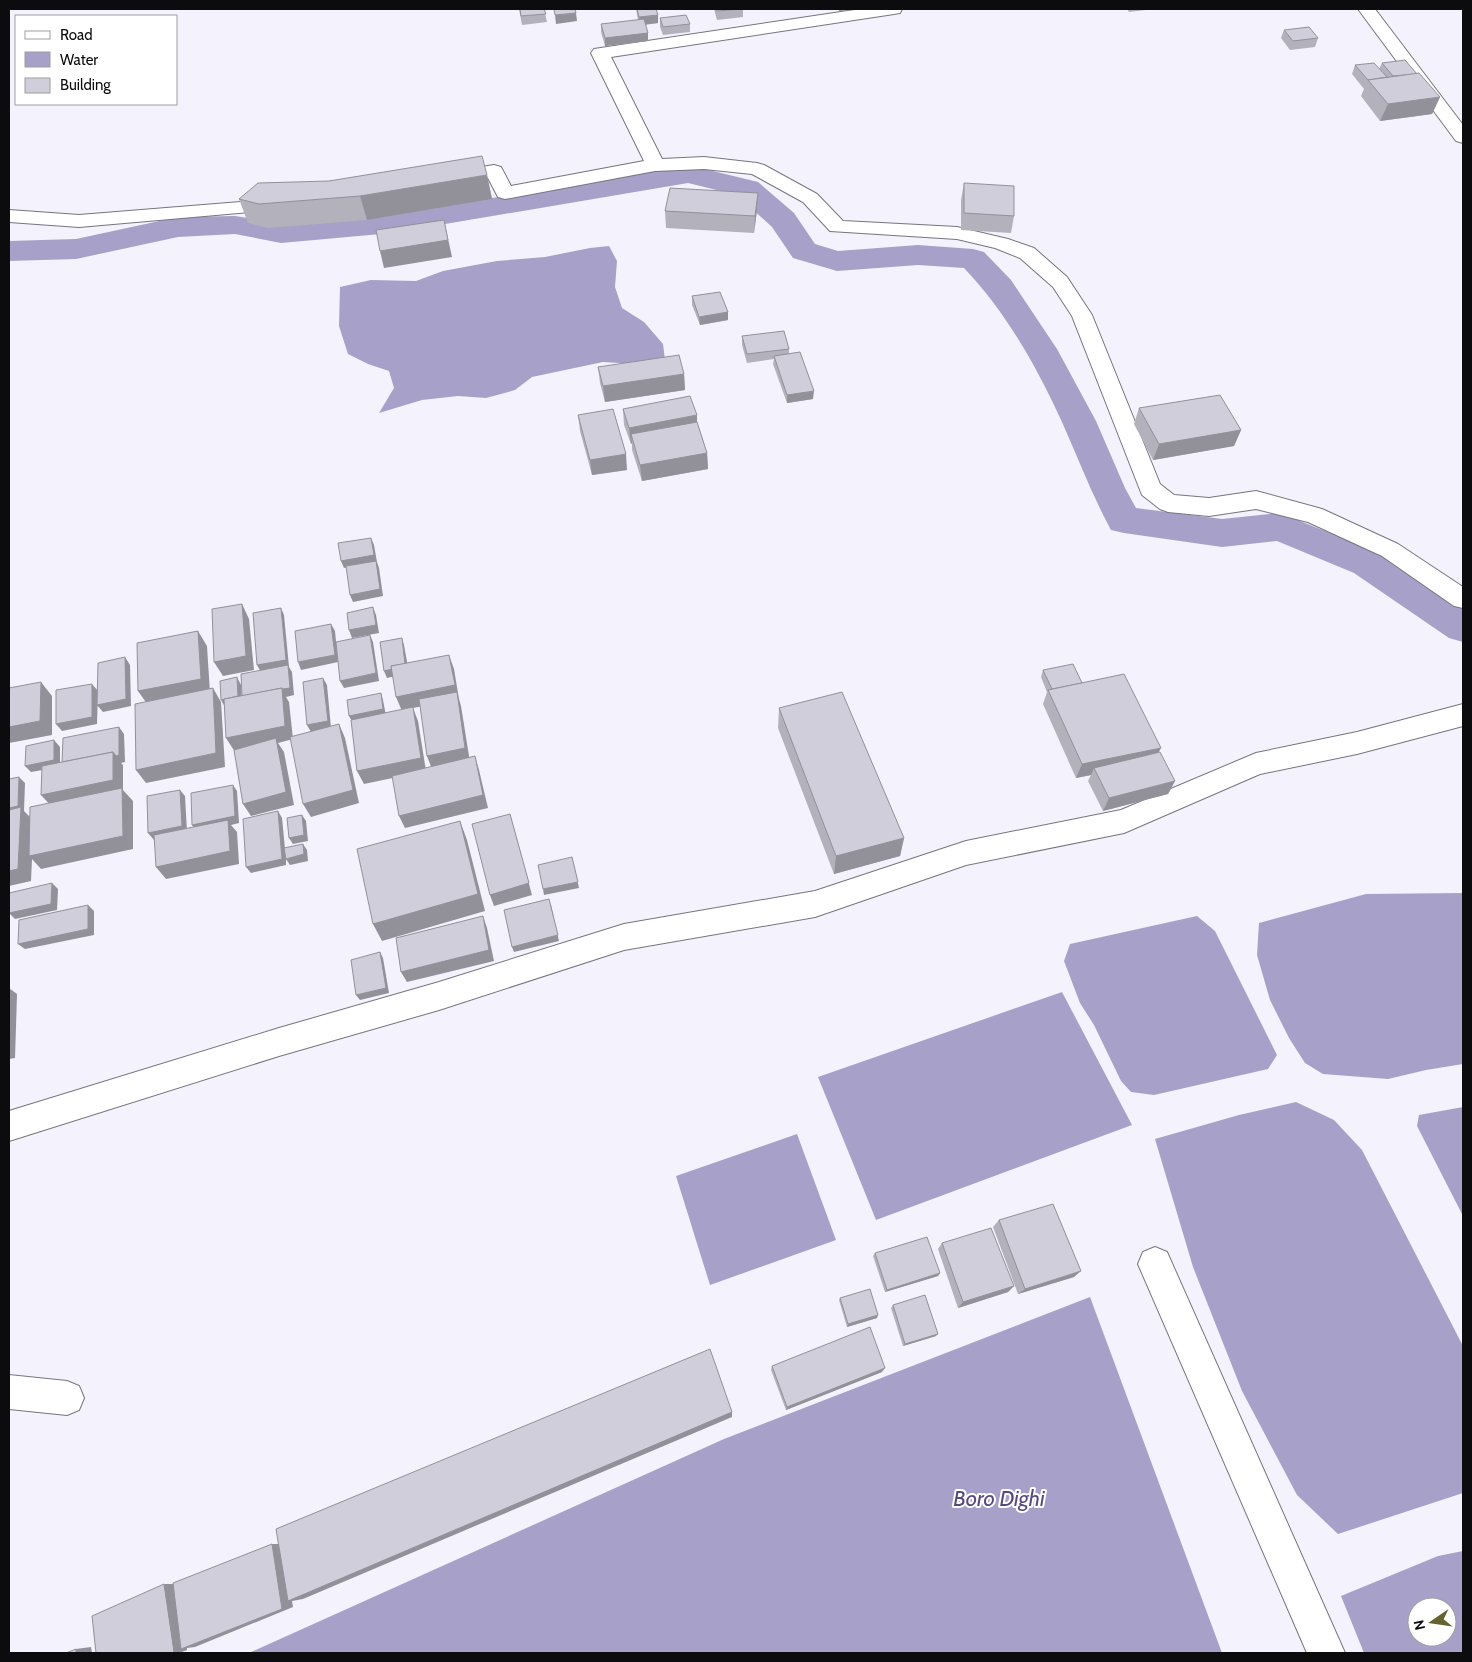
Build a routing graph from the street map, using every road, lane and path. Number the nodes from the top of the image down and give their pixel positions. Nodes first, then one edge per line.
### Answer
1 (894, 9) edge
2 (1366, 9) edge
3 (1463, 137) edge
4 (655, 165) junction
5 (435, 181) edge
6 (297, 204) edge
7 (9, 216) edge
8 (1463, 598) edge
9 (1463, 715) edge
10 (9, 1126) edge
11 (1155, 1264) dead end
12 (9, 1392) edge
13 (67, 1398) dead end
14 (1326, 1653) edge

1 - 4 street
2 - 3 street
4 - 5 street
4 - 8 street
6 - 7 street
9 - 10 street
11 - 14 street
12 - 13 street

